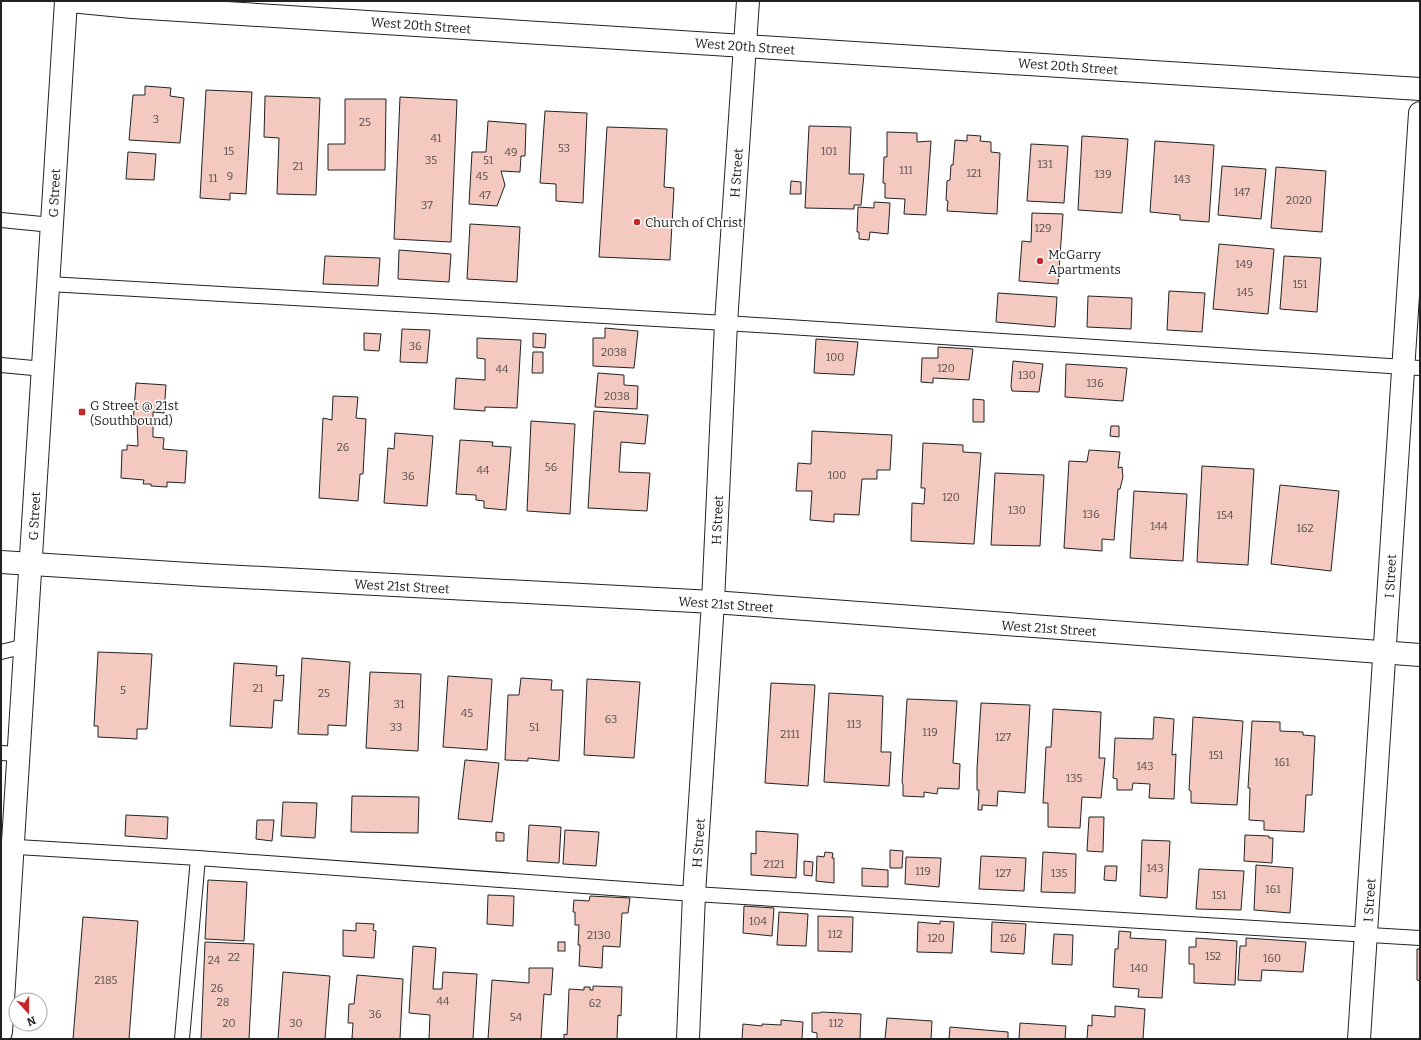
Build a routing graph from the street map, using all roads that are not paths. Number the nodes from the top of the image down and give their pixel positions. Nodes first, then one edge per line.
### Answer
1 (66, 1) edge
2 (70, 1) edge
3 (748, 1) edge
4 (226, 7) edge
5 (745, 45) junction
6 (1420, 89) edge
7 (1420, 113) edge
8 (1, 220) edge
9 (52, 225) junction
10 (49, 284) junction
11 (726, 323) junction
12 (1, 365) edge
13 (1411, 367) edge
14 (44, 369) junction
15 (1, 562) edge
16 (31, 564) junction
17 (713, 602) junction
18 (26, 646) junction
19 (1, 652) edge
20 (1385, 653) junction
21 (1420, 655) edge
22 (10, 754) edge
23 (7, 847) edge
24 (198, 858) junction
25 (694, 894) junction
26 (1367, 935) junction
27 (1420, 938) edge
28 (1, 1032) edge
29 (182, 1039) edge
30 (688, 1039) edge
31 (1359, 1039) edge

1 - 9 street, G Street
2 - 4 street, West 20th Street
3 - 5 street, H Street
4 - 5 street, West 20th Street
5 - 6 street, West 20th Street
5 - 11 street, H Street
7 - 13 street, I Street
8 - 9 lane
9 - 10 street, G Street
10 - 11 lane
10 - 14 street, G Street
11 - 13 lane
11 - 17 street, H Street
12 - 14 lane
13 - 20 street, I Street
14 - 16 street, G Street
15 - 16 street, West 21st Street
16 - 17 street, West 21st Street
16 - 18 street, G Street
17 - 20 street, West 21st Street
17 - 25 street, H Street
18 - 19 lane
18 - 22 street, G Street
20 - 21 street, West 21st Street
20 - 26 street, I Street
22 - 23 street, G Street
23 - 24 lane
23 - 28 street, G Street
24 - 25 lane
24 - 29 lane
25 - 26 lane
25 - 30 street, H Street
26 - 27 lane
26 - 31 street, I Street

